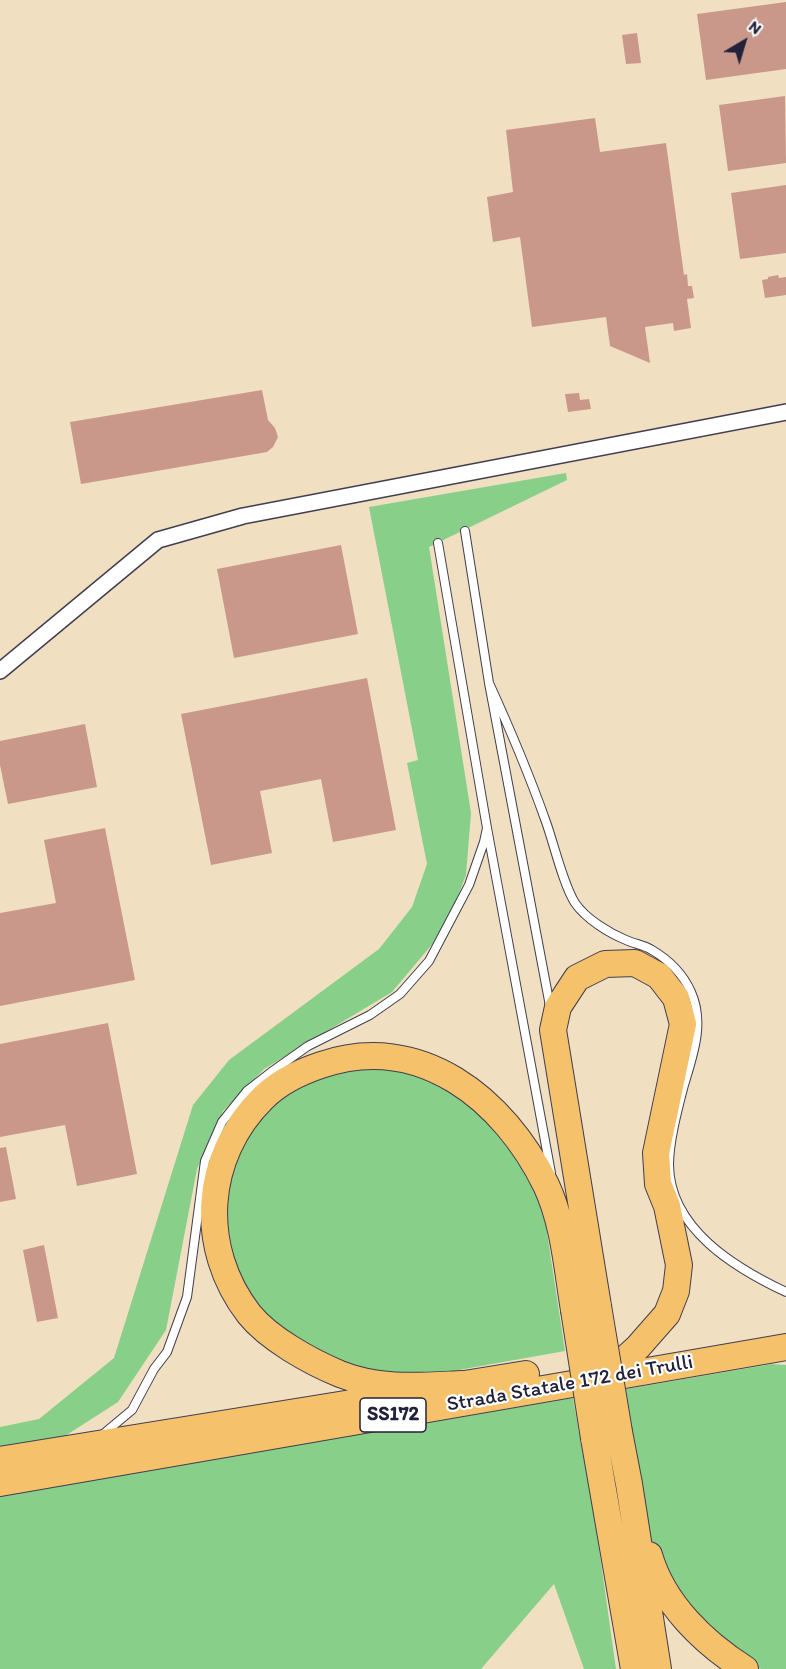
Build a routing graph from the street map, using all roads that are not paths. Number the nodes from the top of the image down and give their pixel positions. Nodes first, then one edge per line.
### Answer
1 (786, 412) edge
2 (465, 531) dead end
3 (438, 543) dead end
4 (0, 671) edge
5 (489, 683) junction
6 (487, 828) junction
7 (554, 1025) junction
8 (559, 1217) junction
9 (786, 1292) edge
10 (586, 1308) junction
11 (786, 1329) edge
12 (786, 1347) edge
13 (732, 1356) junction
14 (786, 1356) edge
15 (626, 1358) junction
16 (462, 1384) junction
17 (607, 1435) junction
18 (89, 1446) junction
19 (0, 1460) edge
20 (0, 1483) edge
21 (629, 1484) junction
22 (634, 1669) edge
23 (658, 1669) edge
24 (745, 1669) edge

1 - 4 street
2 - 5 lane
3 - 6 lane
5 - 7 lane
5 - 9 lane
6 - 8 lane
6 - 18 lane
7 - 10 highway
7 - 15 highway
8 - 10 highway
8 - 16 highway
10 - 17 highway, bridge
11 - 15 highway, Strada Statale 172 dei Trulli / SS172
12 - 13 highway, Strada Statale 172 dei Trulli / SS172
13 - 14 highway
13 - 20 highway, Strada Statale 172 dei Trulli / SS172
15 - 16 highway, Strada Statale 172 dei Trulli / SS172
16 - 18 highway, Strada Statale 172 dei Trulli / SS172
17 - 21 highway
17 - 22 highway
18 - 19 highway, Strada Statale 172 dei Trulli / SS172
21 - 23 highway
21 - 24 highway

